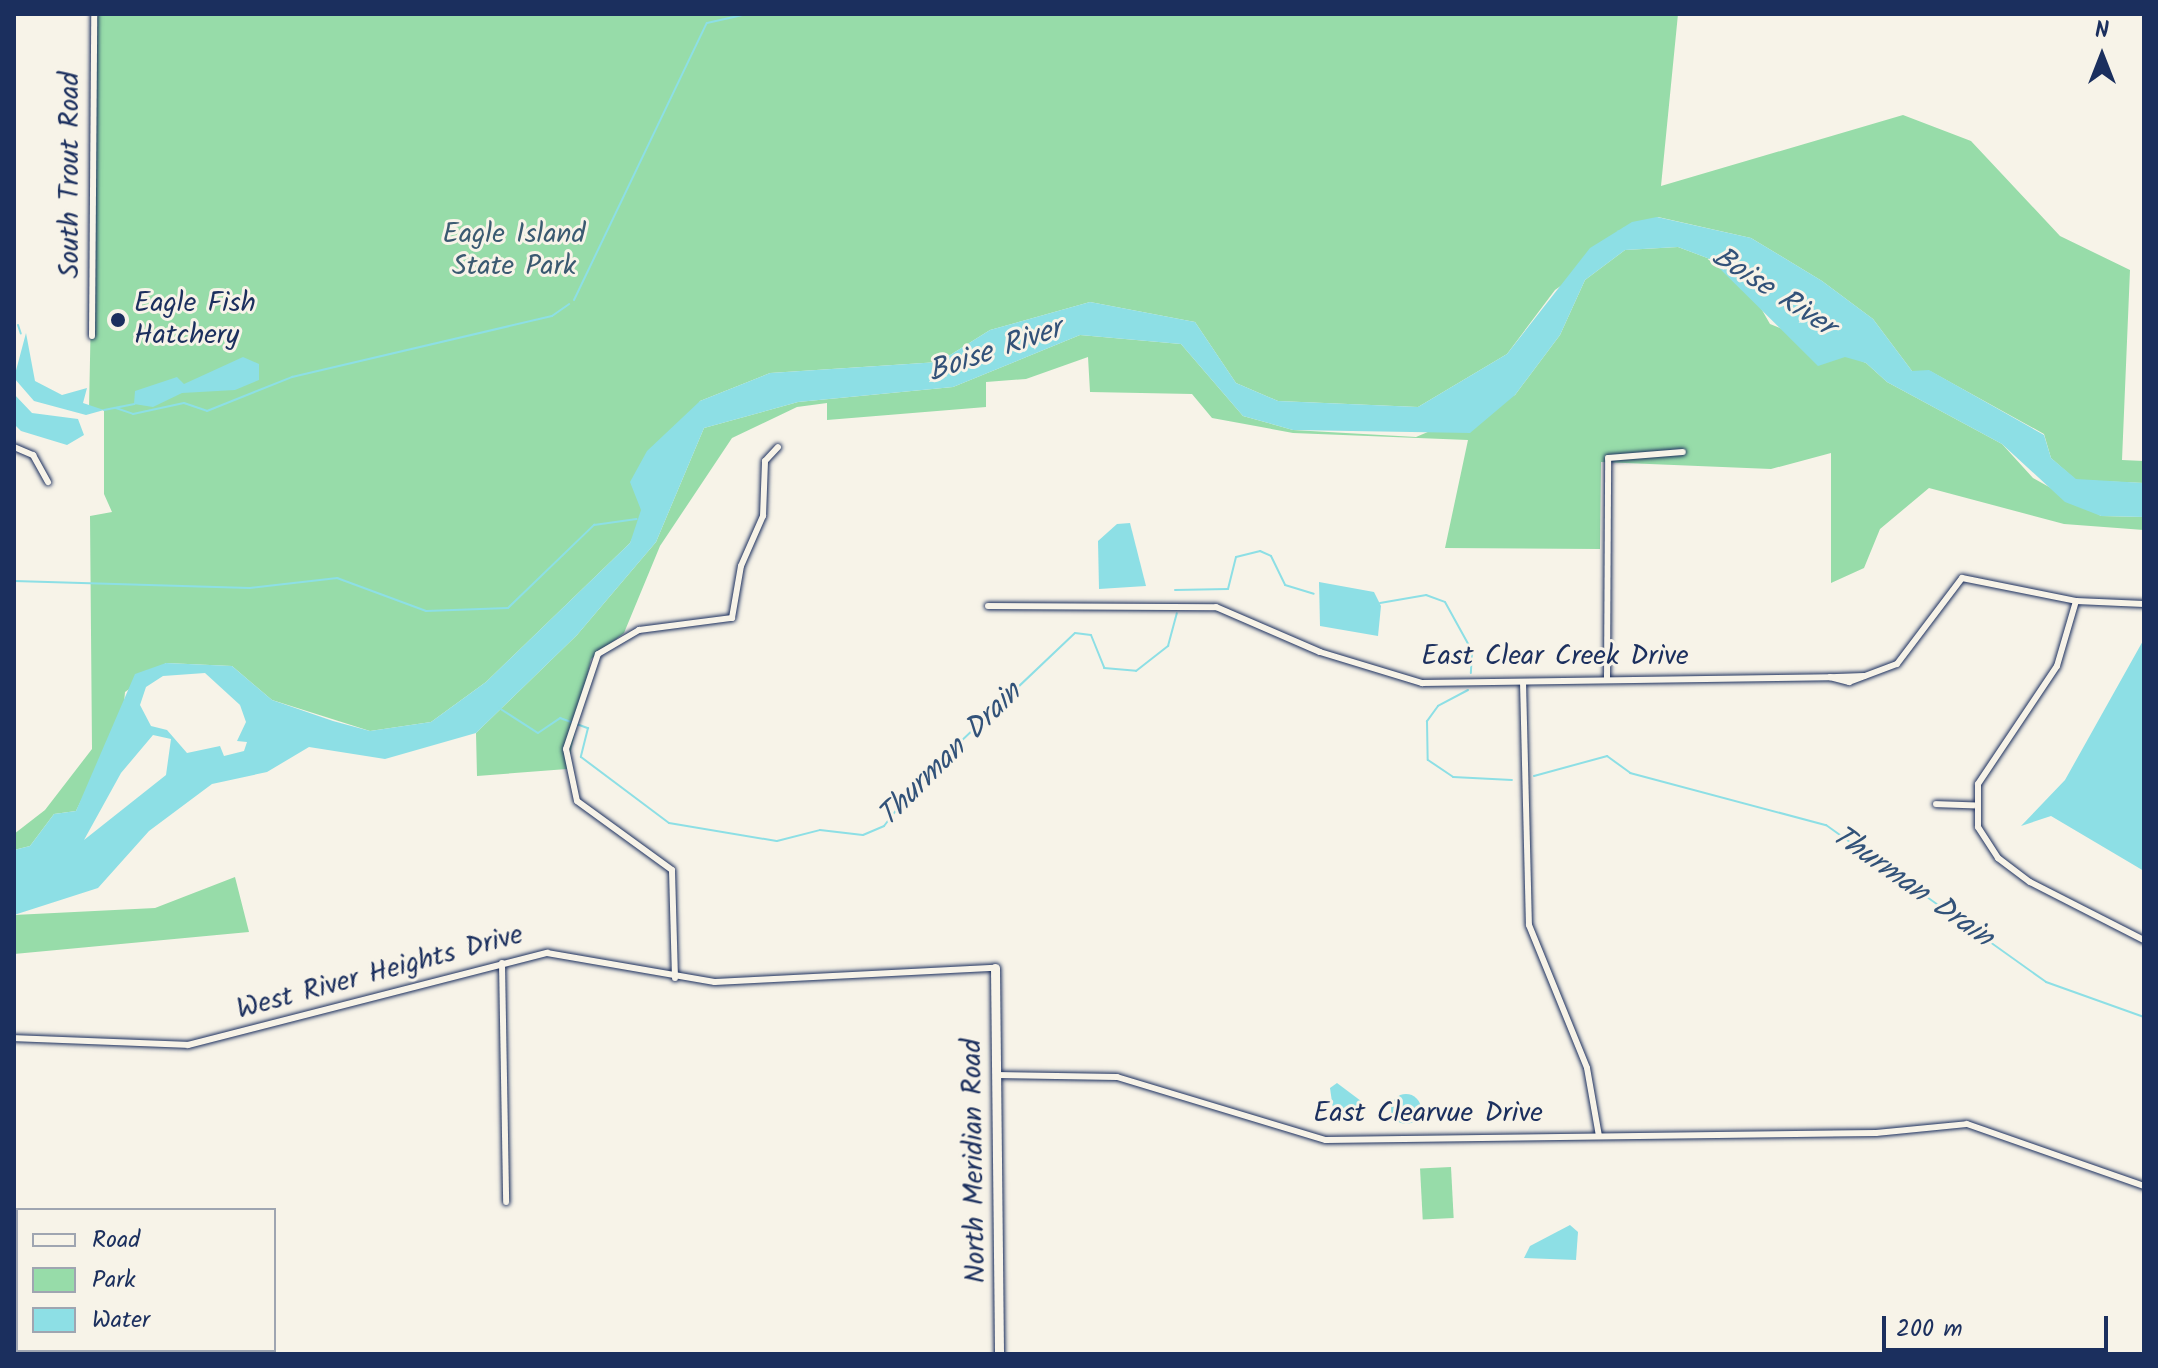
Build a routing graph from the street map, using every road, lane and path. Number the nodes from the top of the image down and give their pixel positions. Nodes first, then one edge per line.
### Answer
1 (94, 14) edge
2 (92, 336) dead end
3 (14, 447) edge
4 (778, 447) dead end
5 (1683, 452) dead end
6 (48, 482) dead end
7 (2076, 601) junction
8 (2144, 604) edge
9 (988, 606) dead end
10 (1607, 680) junction
11 (1523, 682) junction
12 (1936, 804) dead end
13 (1974, 805) junction
14 (2144, 940) edge
15 (502, 963) junction
16 (995, 968) joint
17 (675, 978) junction
18 (14, 1038) edge
19 (996, 1075) junction
20 (1599, 1136) junction
21 (2144, 1186) edge
22 (506, 1202) dead end
23 (999, 1354) edge

1 - 2 street, South Trout Road
3 - 6 street
4 - 17 street
5 - 10 street
7 - 8 street
7 - 10 street, East Clear Creek Drive
7 - 13 street
9 - 11 street, East Clear Creek Drive
10 - 11 street, East Clear Creek Drive
11 - 20 street
12 - 13 street
13 - 14 street
15 - 17 street, West River Heights Drive
15 - 18 street, West River Heights Drive
15 - 22 street
16 - 17 street, West River Heights Drive
16 - 19 street, North Meridian Road
19 - 20 street, East Clearvue Drive
19 - 23 street, North Meridian Road
20 - 21 street, East Clearvue Drive

